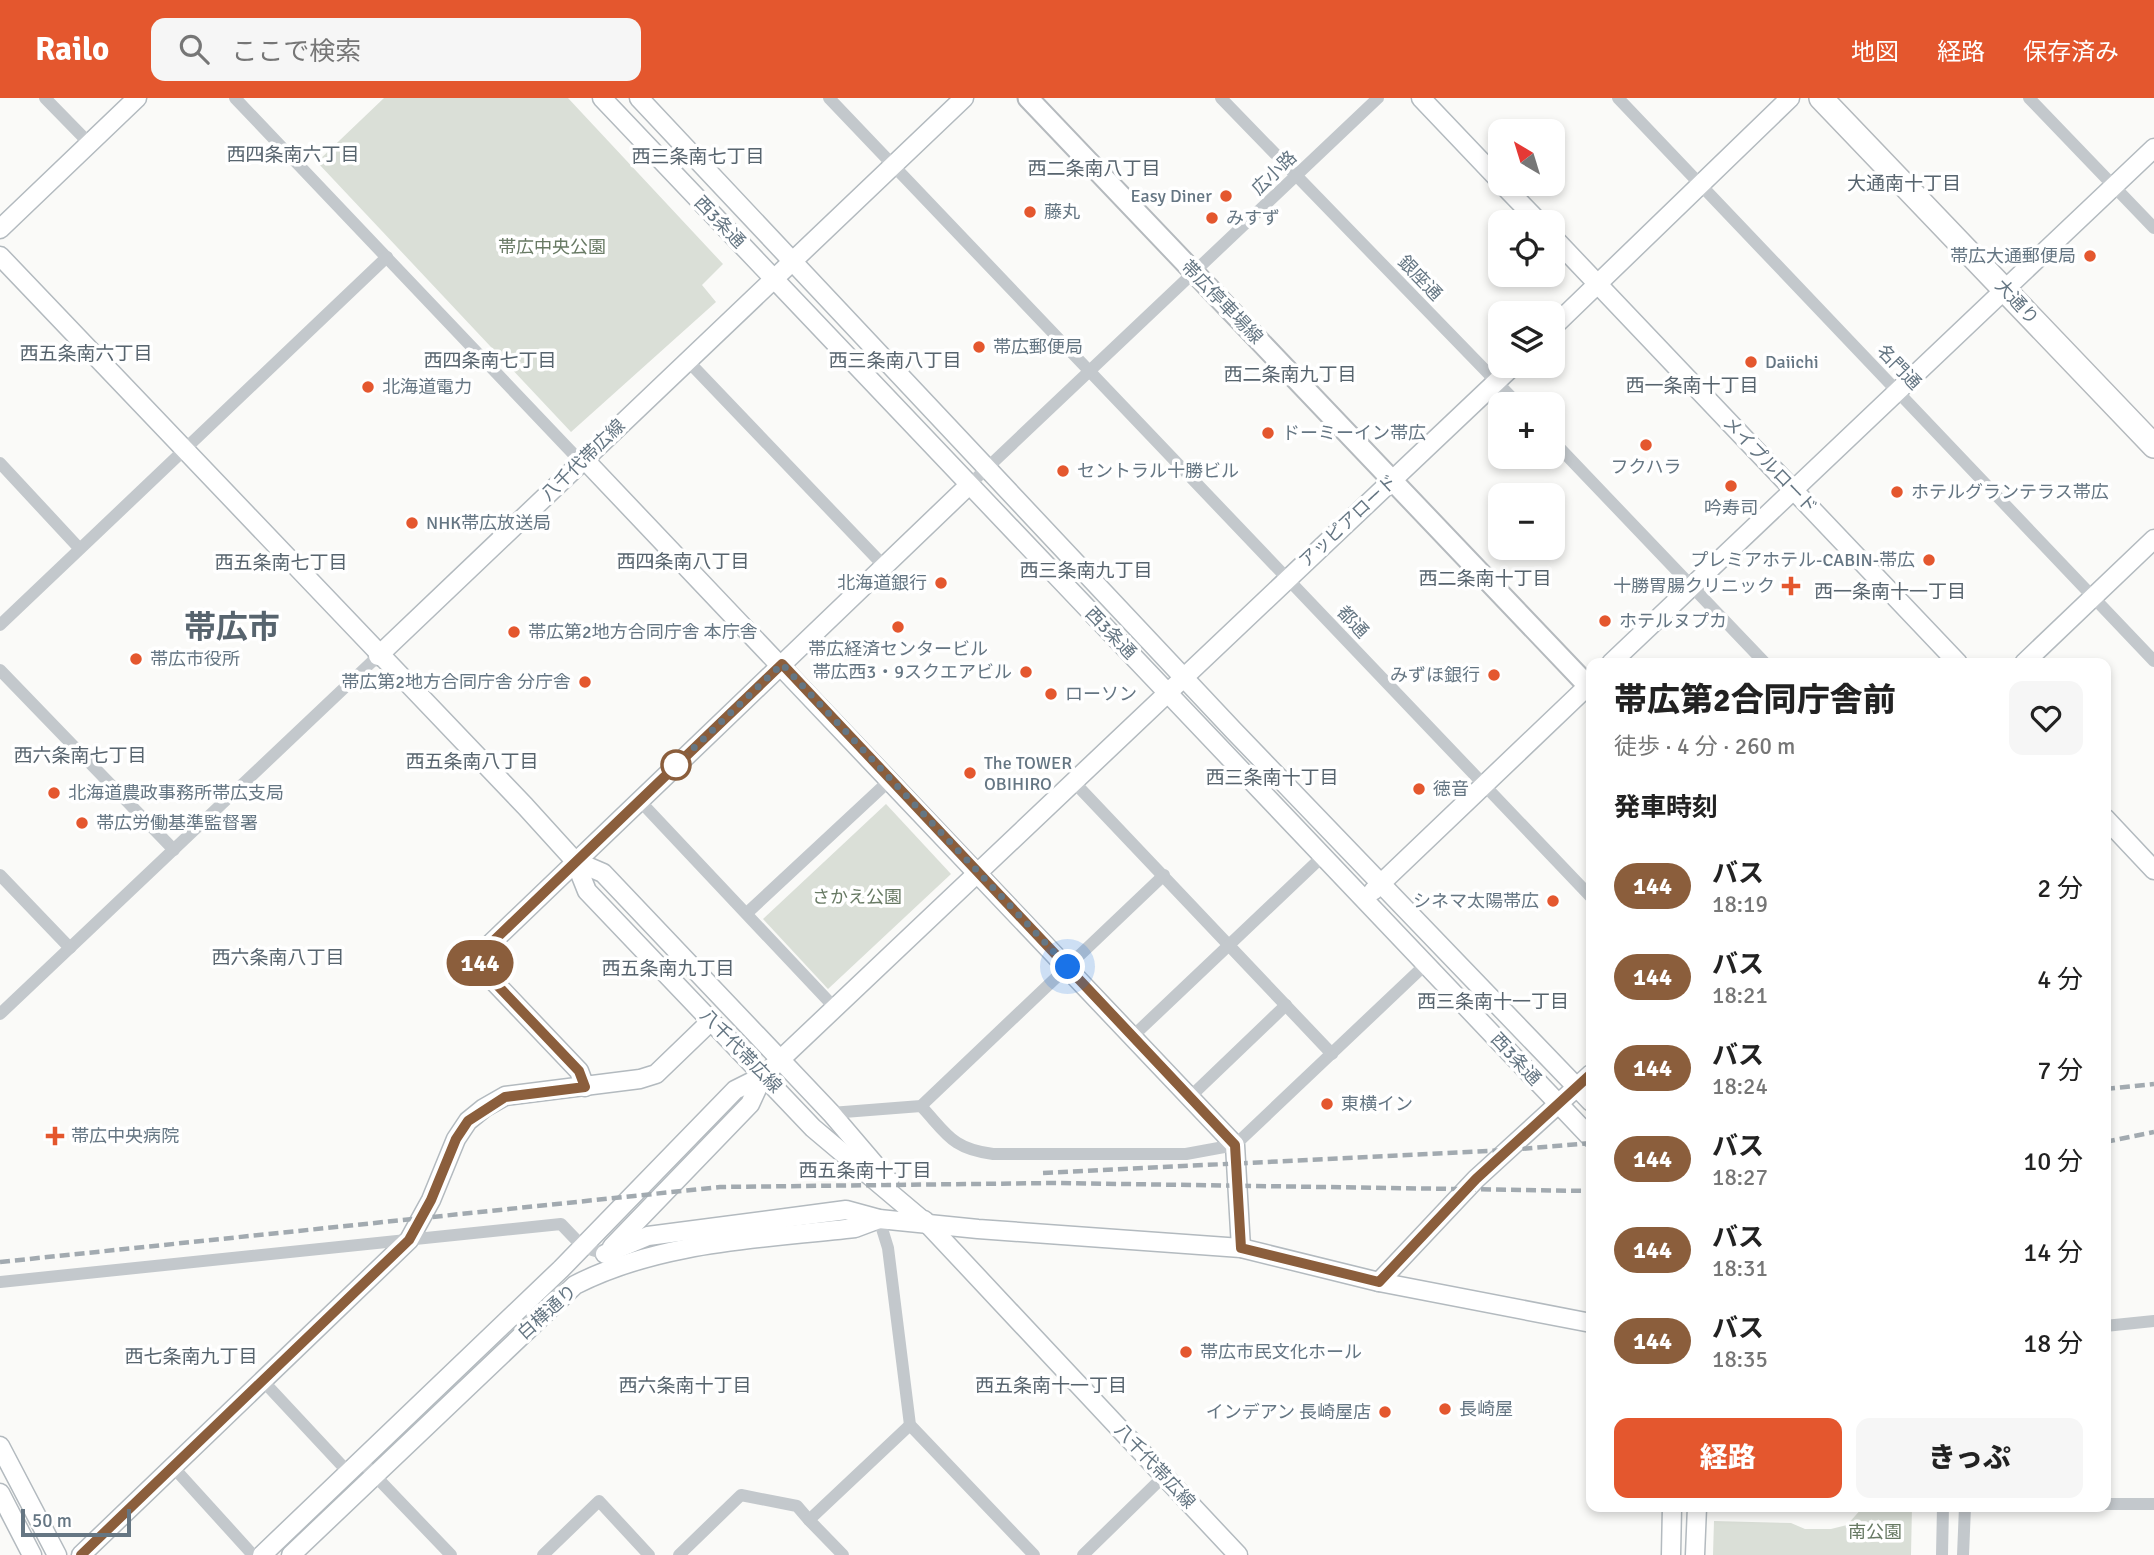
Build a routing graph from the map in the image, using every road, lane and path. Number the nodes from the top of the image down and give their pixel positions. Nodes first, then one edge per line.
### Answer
1 (45, 98) edge
2 (137, 98) edge
3 (235, 98) edge
4 (602, 98) edge
5 (639, 98) edge
6 (829, 98) edge
7 (964, 98) edge
8 (1028, 98) edge
9 (1221, 98) edge
10 (1378, 98) edge
11 (1421, 98) edge
12 (1618, 98) edge
13 (1790, 98) edge
14 (1821, 98) edge
15 (2029, 98) edge
16 (89, 144) junction
17 (2154, 148) edge
18 (893, 165) junction
19 (1488, 168) edge
20 (1296, 177) junction
21 (1701, 184) junction
22 (2114, 186) junction
23 (1514, 196) edge
24 (1528, 210) edge
25 (2154, 228) edge
26 (0, 229) edge
27 (1565, 250) edge
28 (0, 256) edge
29 (387, 257) junction
30 (792, 261) junction
31 (1194, 273) junction
32 (774, 279) junction
33 (1598, 284) junction
34 (2006, 289) junction
35 (1565, 316) edge
36 (687, 360) junction
37 (1088, 372) junction
38 (1501, 378) edge
39 (1497, 382) junction
40 (1897, 391) junction
41 (1507, 392) edge
42 (2154, 446) edge
43 (183, 449) junction
44 (1565, 454) edge
45 (582, 460) junction
46 (0, 463) edge
47 (987, 468) junction
48 (1391, 480) junction
49 (968, 486) junction
50 (1795, 490) junction
51 (2154, 539) edge
52 (79, 548) junction
53 (886, 567) junction
54 (1287, 577) junction
55 (1693, 587) junction
56 (2093, 597) junction
57 (0, 625) edge
58 (378, 656) junction
59 (1616, 658) edge
60 (1760, 658) edge
61 (1953, 658) edge
62 (2029, 658) edge
63 (2154, 661) edge
64 (782, 664) junction
65 (0, 670) edge
66 (1183, 676) junction
67 (1586, 682) edge
68 (1586, 690) edge
69 (1166, 691) junction
70 (890, 780) junction
71 (1072, 780) junction
72 (1484, 786) junction
73 (639, 800) junction
74 (2111, 824) edge
75 (174, 850) junction
76 (1324, 855) junction
77 (575, 860) junction
78 (2154, 870) edge
79 (978, 871) junction
80 (0, 875) edge
81 (1164, 875) junction
82 (1382, 883) junction
83 (1586, 892) edge
84 (1365, 899) junction
85 (747, 913) junction
86 (1230, 945) junction
87 (69, 948) junction
88 (1426, 964) junction
89 (1068, 967) junction
90 (1286, 1005) junction
91 (835, 1008) junction
92 (0, 1014) edge
93 (711, 1021) junction
94 (1132, 1037) junction
95 (1332, 1054) junction
96 (779, 1060) junction
97 (763, 1076) junction
98 (1586, 1079) edge
99 (585, 1087) junction
100 (1577, 1088) junction
101 (1191, 1096) junction
102 (1586, 1097) edge
103 (1559, 1104) junction
104 (921, 1106) junction
105 (831, 1113) junction
106 (1586, 1133) edge
107 (1235, 1145) junction
108 (642, 1216) junction
109 (879, 1219) junction
110 (927, 1224) junction
111 (648, 1236) junction
112 (409, 1240) junction
113 (583, 1247) junction
114 (1241, 1248) junction
115 (604, 1254) junction
116 (0, 1282) edge
117 (1379, 1282) junction
118 (575, 1284) junction
119 (2154, 1321) edge
120 (1586, 1322) edge
121 (2111, 1325) edge
122 (264, 1382) junction
123 (911, 1425) junction
124 (0, 1446) edge
125 (354, 1466) junction
126 (174, 1468) junction
127 (374, 1475) junction
128 (1164, 1476) junction
129 (0, 1493) edge
130 (2111, 1504) edge
131 (2154, 1504) edge
132 (1672, 1512) edge
133 (1697, 1512) edge
134 (1943, 1512) edge
135 (1965, 1512) edge
136 (809, 1520) junction
137 (32, 1555) edge
138 (57, 1555) edge
139 (81, 1555) edge
140 (253, 1555) edge
141 (262, 1555) edge
142 (291, 1555) edge
143 (451, 1555) edge
144 (542, 1555) edge
145 (649, 1555) edge
146 (679, 1555) edge
147 (843, 1555) edge
148 (1034, 1555) edge
149 (1083, 1555) edge
150 (1238, 1555) edge
151 (1671, 1555) edge
152 (1695, 1555) edge
153 (1942, 1555) edge
154 (1963, 1555) edge

1 - 16 street
2 - 16 street
3 - 29 street
4 - 32 street, 西3条通
5 - 30 street, 西3条通
6 - 18 street, 都通
7 - 18 street, 八千代帯広線
8 - 31 main road, 帯広停車場線
9 - 20 street, 銀座通
10 - 20 street, 広小路
11 - 19 street
12 - 21 street, 名門通
13 - 21 street
14 - 34 highway, 大通り
15 - 22 street
16 - 26 street
17 - 22 street
18 - 30 street, 八千代帯広線
18 - 37 street, 都通
20 - 31 street, 広小路
20 - 39 street, 銀座通
21 - 33 street
21 - 40 street, 名門通
22 - 25 street
22 - 34 street
23 - 24 street
27 - 33 street, メイプルロード
28 - 43 street
29 - 43 street
29 - 45 street
30 - 32 street, 八千代帯広線
30 - 47 street, 西3条通
31 - 37 street, 広小路
31 - 48 main road, 帯広停車場線
32 - 36 street, 八千代帯広線
32 - 49 street, 西3条通
33 - 35 street
33 - 50 street, メイプルロード
34 - 40 street
34 - 42 highway, 大通り
36 - 45 street, 八千代帯広線
36 - 53 street
37 - 47 street, 広小路
37 - 54 street, 都通
38 - 39 street, アッピアロード
39 - 41 street, 銀座通
39 - 48 street, アッピアロード
40 - 50 street
40 - 56 street, 名門通
43 - 52 street
43 - 58 street
44 - 55 street
45 - 58 street, 八千代帯広線
45 - 64 street
46 - 52 street
47 - 49 street, 広小路
47 - 66 street, 西3条通
48 - 54 street, アッピアロード
48 - 67 main road, 帯広停車場線
49 - 53 street
49 - 69 street, 西3条通
50 - 55 street
50 - 61 street, メイプルロード
51 - 56 street
52 - 57 street
53 - 64 street
54 - 66 street, アッピアロード
54 - 72 street, 都通
55 - 59 street
55 - 60 street
56 - 62 street
56 - 63 street, 名門通
58 - 75 street
58 - 77 street, 八千代帯広線
64 - 70 street
64 - 73 street
65 - 75 street
66 - 69 street, アッピアロード
66 - 82 street, 西3条通
68 - 72 street
69 - 71 street, アッピアロード
69 - 76 street, 西3条通
70 - 79 street
70 - 85 street
71 - 79 street, アッピアロード
71 - 81 street
72 - 82 street
72 - 83 street, 都通
73 - 77 street
73 - 85 street
74 - 78 street
75 - 87 street
76 - 84 street, 西3条通
76 - 86 street
77 - 93 street, 八千代帯広線
77 - 96 street, 八千代帯広線
77 - 99 street
79 - 89 street
79 - 91 street, アッピアロード
80 - 87 street
81 - 86 street
81 - 89 street
82 - 84 street
82 - 100 street, 西3条通
84 - 88 street, 西3条通
85 - 91 street
86 - 90 street
86 - 94 street
87 - 92 street
88 - 95 street
88 - 103 street, 西3条通
89 - 94 street
89 - 104 street
90 - 95 street
90 - 101 street
91 - 96 street, アッピアロード
93 - 97 street, 八千代帯広線
93 - 99 street
94 - 101 street
95 - 107 street
96 - 97 street, アッピアロード
96 - 105 street, 八千代帯広線
97 - 108 street
97 - 110 street, 八千代帯広線
97 - 113 street
98 - 100 street
99 - 112 street
100 - 102 street, 西3条通
100 - 103 street
101 - 107 street
103 - 106 street, 西3条通
103 - 117 street
104 - 105 street
104 - 107 street
105 - 110 street, 八千代帯広線
107 - 114 street
108 - 111 street
108 - 115 street
109 - 110 street, 白樺通り
109 - 111 street, 白樺通り
109 - 118 street, 白樺通り
109 - 123 street
110 - 114 street, 白樺通り
110 - 128 street, 八千代帯広線
111 - 115 street, 白樺通り
112 - 113 street
112 - 116 street
112 - 122 street
113 - 115 street
113 - 125 street
114 - 117 street, 白樺通り
115 - 118 street
117 - 120 street, 白樺通り
118 - 127 street, 白樺通り
119 - 121 street
122 - 125 street
122 - 126 street
123 - 136 street
123 - 148 street
124 - 138 street
125 - 127 street
125 - 141 street
126 - 139 street
126 - 140 street
127 - 142 street, 白樺通り
127 - 143 street
128 - 149 street
128 - 150 street, 八千代帯広線
129 - 137 street
130 - 131 street
132 - 151 street
133 - 152 street
134 - 153 street
135 - 154 street
136 - 146 street
136 - 147 street
144 - 145 street

